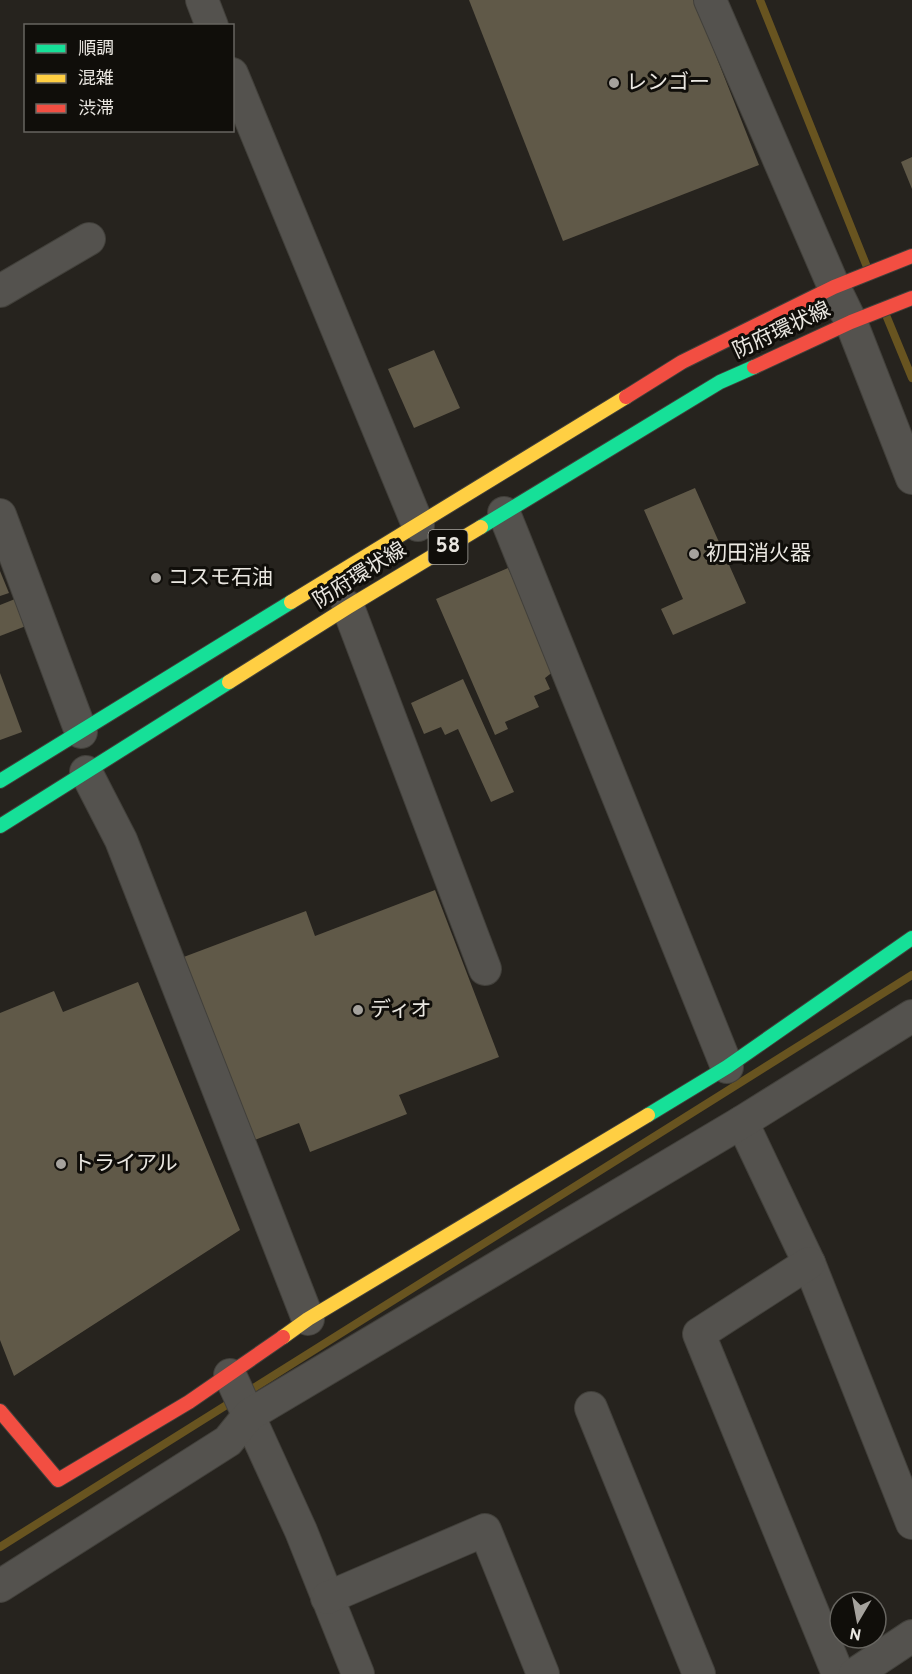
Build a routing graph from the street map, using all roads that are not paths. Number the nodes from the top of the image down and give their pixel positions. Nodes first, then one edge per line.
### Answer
1 (202, 0) edge
2 (710, 0) edge
3 (212, 24) edge
4 (234, 79) edge
5 (89, 239) dead end
6 (912, 256) edge
7 (834, 287) junction
8 (0, 291) edge
9 (912, 298) edge
10 (852, 322) junction
11 (912, 478) edge
12 (504, 513) junction
13 (0, 515) edge
14 (418, 525) junction
15 (348, 607) junction
16 (81, 732) junction
17 (86, 772) junction
18 (0, 781) edge
19 (0, 826) edge
20 (912, 938) edge
21 (485, 969) dead end
22 (912, 1016) edge
23 (727, 1067) junction
24 (742, 1122) junction
25 (809, 1263) junction
26 (308, 1319) junction
27 (230, 1375) junction
28 (591, 1408) dead end
29 (0, 1411) edge
30 (249, 1415) junction
31 (912, 1523) edge
32 (0, 1586) edge
33 (327, 1598) junction
34 (912, 1636) edge
35 (358, 1674) edge
36 (543, 1674) edge
37 (699, 1674) edge
38 (838, 1674) edge
39 (855, 1674) edge

1 - 3 street
2 - 7 street
4 - 14 street
5 - 8 street
6 - 7 main road, 防府環状線 / 58
7 - 10 street
7 - 14 main road, 防府環状線 / 58
9 - 10 main road, 防府環状線 / 58
10 - 11 street
10 - 12 main road, 防府環状線 / 58
12 - 15 main road, 防府環状線 / 58
12 - 23 street
13 - 16 street
14 - 16 main road, 防府環状線 / 58
15 - 17 main road, 防府環状線 / 58
15 - 21 street
16 - 18 main road, 防府環状線 / 58
17 - 19 main road, 防府環状線 / 58
17 - 26 street
20 - 23 main road
22 - 24 street
23 - 26 main road
24 - 25 street
24 - 30 street
25 - 31 street
25 - 38 street
26 - 27 main road
27 - 29 main road
27 - 30 street
28 - 37 street
30 - 32 street
30 - 33 street
33 - 35 street
33 - 36 street
34 - 39 street

